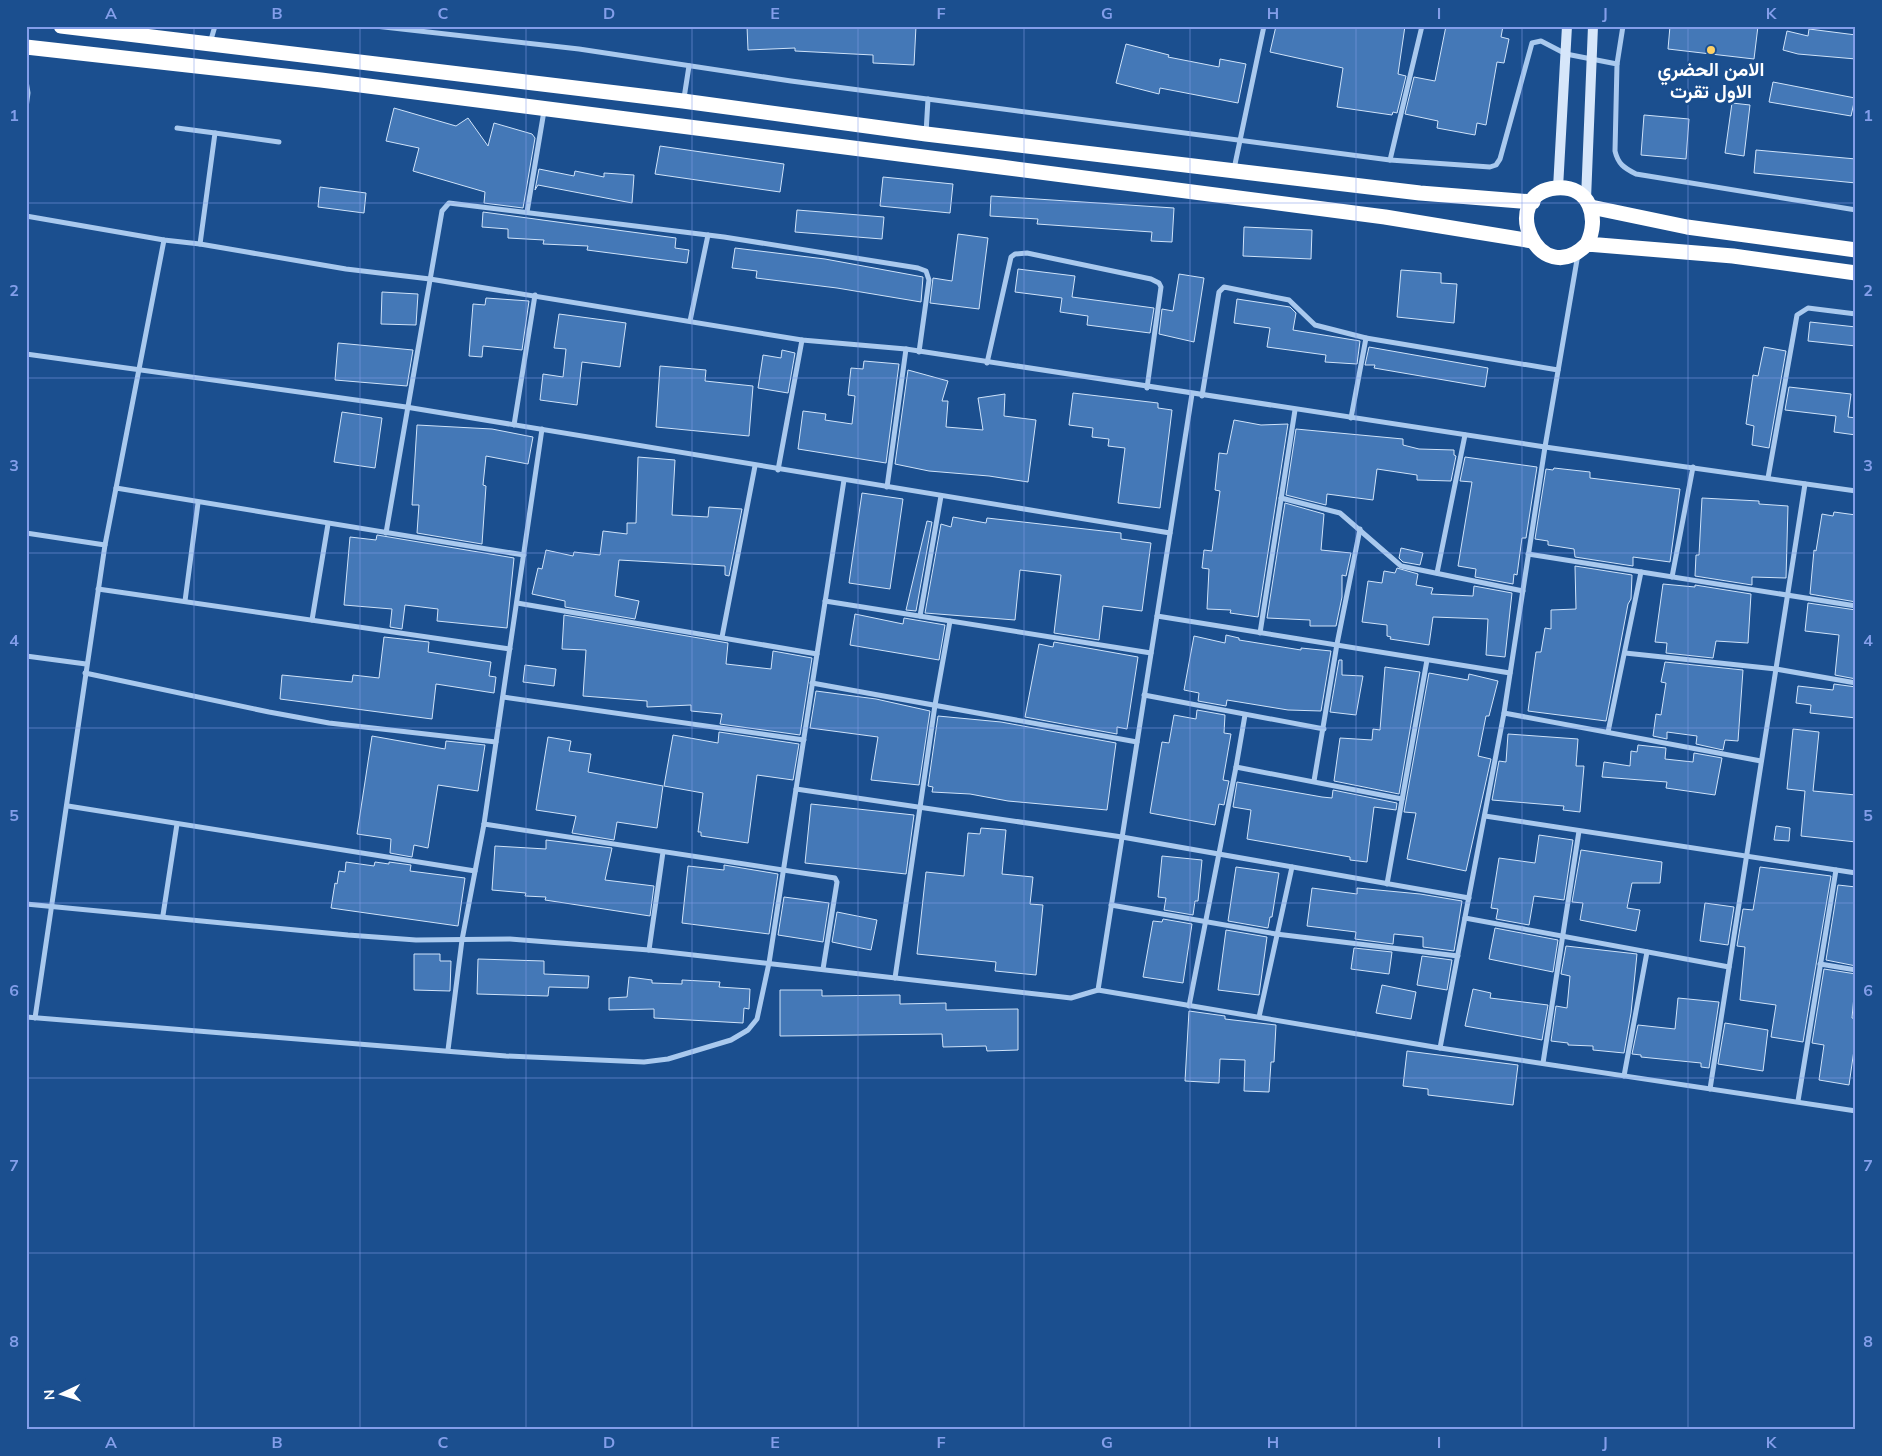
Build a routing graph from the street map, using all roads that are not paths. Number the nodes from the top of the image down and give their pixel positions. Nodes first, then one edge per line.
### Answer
1 (61, 26) edge
2 (215, 26) edge
3 (376, 26) edge
4 (1264, 26) edge
5 (1422, 26) edge
6 (1567, 26) edge
7 (1593, 26) edge
8 (1623, 26) edge
9 (210, 43) junction
10 (26, 47) edge
11 (1566, 54) junction
12 (1592, 58) junction
13 (1617, 64) junction
14 (689, 66) junction
15 (26, 81) edge
16 (928, 99) junction
17 (683, 101) junction
18 (26, 108) edge
19 (544, 109) junction
20 (177, 128) dead end
21 (215, 133) junction
22 (926, 134) junction
23 (1240, 139) junction
24 (279, 142) dead end
25 (1390, 160) junction
26 (1234, 169) junction
27 (1558, 188) junction
28 (1533, 202) junction
29 (1588, 203) junction
30 (1856, 210) edge
31 (527, 212) junction
32 (26, 216) edge
33 (708, 235) junction
34 (164, 240) junction
35 (1532, 241) junction
36 (200, 244) junction
37 (1583, 247) junction
38 (1856, 250) edge
39 (1856, 273) edge
40 (430, 279) junction
41 (535, 295) junction
42 (1856, 314) edge
43 (690, 321) junction
44 (1366, 338) junction
45 (802, 340) junction
46 (906, 350) junction
47 (919, 352) junction
48 (26, 354) edge
49 (987, 363) junction
50 (138, 370) junction
51 (1558, 370) junction
52 (1147, 388) junction
53 (1192, 394) junction
54 (1202, 396) junction
55 (406, 407) junction
56 (1295, 410) junction
57 (1351, 418) junction
58 (514, 424) junction
59 (542, 429) junction
60 (1465, 435) junction
61 (1545, 447) junction
62 (754, 466) junction
63 (1692, 467) junction
64 (778, 470) junction
65 (1768, 478) junction
66 (844, 480) junction
67 (1805, 484) junction
68 (887, 487) junction
69 (116, 488) junction
70 (1856, 491) edge
71 (941, 496) junction
72 (1281, 498) junction
73 (198, 504) junction
74 (328, 524) junction
75 (1360, 529) junction
76 (26, 533) edge
77 (386, 533) junction
78 (1170, 533) junction
79 (105, 545) junction
80 (1528, 554) junction
81 (524, 555) junction
82 (1641, 572) junction
83 (1437, 573) junction
84 (1672, 577) junction
85 (98, 589) junction
86 (1523, 591) junction
87 (1787, 595) junction
88 (825, 601) junction
89 (185, 602) junction
90 (516, 603) junction
91 (1856, 606) edge
92 (920, 616) junction
93 (1156, 616) junction
94 (312, 620) junction
95 (950, 621) junction
96 (1260, 633) junction
97 (722, 637) junction
98 (1338, 644) junction
99 (510, 649) junction
100 (1151, 653) junction
101 (1625, 653) junction
102 (817, 654) junction
103 (26, 656) edge
104 (1428, 660) junction
105 (86, 664) junction
106 (1776, 669) junction
107 (85, 673) junction
108 (1510, 673) junction
109 (812, 683) junction
110 (1856, 683) edge
111 (1144, 695) junction
112 (503, 697) junction
113 (935, 705) junction
114 (1504, 713) junction
115 (1245, 715) junction
116 (1324, 729) junction
117 (1608, 732) junction
118 (804, 740) junction
119 (496, 742) junction
120 (1137, 742) junction
121 (1762, 761) junction
122 (1236, 767) junction
123 (1314, 781) junction
124 (796, 789) junction
125 (1402, 799) junction
126 (68, 806) junction
127 (921, 806) junction
128 (1485, 816) junction
129 (177, 824) junction
130 (484, 824) junction
131 (1579, 831) junction
132 (1122, 837) junction
133 (664, 852) junction
134 (1220, 854) junction
135 (1748, 858) junction
136 (1292, 867) junction
137 (783, 869) junction
138 (1836, 870) junction
139 (475, 871) junction
140 (1856, 873) edge
141 (1387, 884) junction
142 (1469, 898) junction
143 (26, 904) edge
144 (1111, 905) junction
145 (51, 907) junction
146 (163, 916) junction
147 (1465, 918) junction
148 (1206, 923) junction
149 (1276, 934) junction
150 (1563, 936) junction
151 (462, 940) junction
152 (649, 950) junction
153 (1647, 952) junction
154 (1458, 956) junction
155 (769, 963) junction
156 (1820, 964) junction
157 (1729, 967) junction
158 (823, 969) junction
159 (1856, 970) edge
160 (895, 978) junction
161 (1098, 990) junction
162 (1189, 1006) junction
163 (26, 1017) edge
164 (1259, 1017) junction
165 (35, 1018) junction
166 (1440, 1048) junction
167 (448, 1050) junction
168 (1543, 1063) junction
169 (1624, 1076) junction
170 (1710, 1089) junction
171 (1798, 1102) junction
172 (1856, 1110) edge

1 - 9 highway
2 - 9 street
3 - 14 street
4 - 23 street
5 - 25 street
6 - 11 main road
7 - 12 main road
8 - 13 street
9 - 17 highway
10 - 19 highway
11 - 12 street
11 - 25 street
11 - 27 main road
12 - 13 street
12 - 29 main road
13 - 30 street
14 - 16 street
14 - 17 street
15 - 18 street
16 - 22 street
16 - 23 street
17 - 22 highway
19 - 31 street
19 - 35 highway
20 - 21 street
21 - 24 street
21 - 36 street
22 - 26 highway
23 - 25 street
23 - 26 street
26 - 28 highway
27 - 28 highway
27 - 29 highway
28 - 35 highway
29 - 37 highway
29 - 38 highway
31 - 33 street
31 - 40 street
32 - 34 street
33 - 43 street
33 - 47 street
34 - 36 street
34 - 50 street
35 - 37 highway
36 - 40 street
37 - 39 highway
37 - 51 street
40 - 41 street
40 - 55 street
41 - 43 street
41 - 58 street
42 - 65 street
43 - 45 street
44 - 51 street
44 - 54 street
44 - 57 street
45 - 46 street
45 - 64 street
46 - 47 street
46 - 68 street
47 - 49 street
48 - 50 street
49 - 52 street
49 - 52 street
50 - 55 street
50 - 69 street
51 - 61 street
52 - 53 street
53 - 54 street
53 - 78 street
54 - 56 street
55 - 58 street
55 - 77 street
56 - 57 street
56 - 72 street
57 - 60 street
58 - 59 street
59 - 62 street
59 - 81 street
60 - 61 street
60 - 83 street
61 - 63 street
61 - 80 street
62 - 64 street
62 - 97 street
63 - 65 street
63 - 84 street
64 - 66 street
65 - 67 street
66 - 68 street
66 - 88 street
67 - 70 street
67 - 87 street
68 - 71 street
69 - 73 street
69 - 79 street
71 - 78 street
71 - 92 street
72 - 75 street
72 - 96 street
73 - 74 street
73 - 89 street
74 - 77 street
74 - 94 street
75 - 83 street
75 - 98 street
76 - 79 street
77 - 81 street
78 - 93 street
79 - 85 street
80 - 82 street
80 - 86 street
81 - 90 street
82 - 84 street
82 - 101 street
83 - 86 street
84 - 87 street
85 - 89 street
85 - 105 street
86 - 108 street
87 - 91 street
87 - 106 street
88 - 92 street
88 - 102 street
89 - 94 street
90 - 97 street
90 - 99 street
92 - 95 street
93 - 96 street
93 - 100 street
94 - 99 street
95 - 100 street
95 - 113 street
96 - 98 street
97 - 102 street
98 - 104 street
98 - 116 street
99 - 112 street
100 - 111 street
101 - 106 street
101 - 117 street
102 - 109 street
103 - 105 street
104 - 108 street
104 - 125 street
105 - 107 street
106 - 110 street
106 - 121 street
107 - 119 street
107 - 126 street
108 - 114 street
109 - 113 street
109 - 118 street
111 - 115 street
111 - 120 street
112 - 118 street
112 - 119 street
113 - 120 street
113 - 127 street
114 - 117 street
114 - 128 street
115 - 116 street
115 - 122 street
116 - 123 street
117 - 121 street
118 - 124 street
119 - 130 street
120 - 132 street
121 - 135 street
122 - 123 street
122 - 134 street
123 - 125 street
124 - 127 street
124 - 137 street
125 - 141 street
126 - 129 street
126 - 145 street
127 - 132 street
127 - 160 street
128 - 131 street
128 - 142 street
129 - 139 street
129 - 146 street
130 - 133 street
130 - 139 street
131 - 135 street
131 - 150 street
132 - 134 street
132 - 144 street
133 - 137 street
133 - 152 street
134 - 136 street
134 - 148 street
135 - 138 street
135 - 157 street
136 - 141 street
136 - 149 street
137 - 155 street
137 - 158 street
138 - 140 street
138 - 156 street
139 - 151 street
141 - 142 street
142 - 147 street
143 - 145 street
144 - 148 street
144 - 161 street
145 - 146 street
145 - 165 street
146 - 151 street
147 - 150 street
147 - 154 street
148 - 149 street
148 - 162 street
149 - 154 street
149 - 164 street
150 - 153 street
150 - 168 street
151 - 152 street
151 - 167 street
152 - 155 street
153 - 157 street
153 - 169 street
154 - 166 street
155 - 158 street
155 - 167 street
156 - 159 street
156 - 171 street
157 - 170 street
158 - 160 street
160 - 161 street
161 - 162 street
162 - 164 street
163 - 165 street
164 - 166 street
165 - 167 street
166 - 168 street
168 - 169 street
169 - 170 street
170 - 171 street
171 - 172 street

